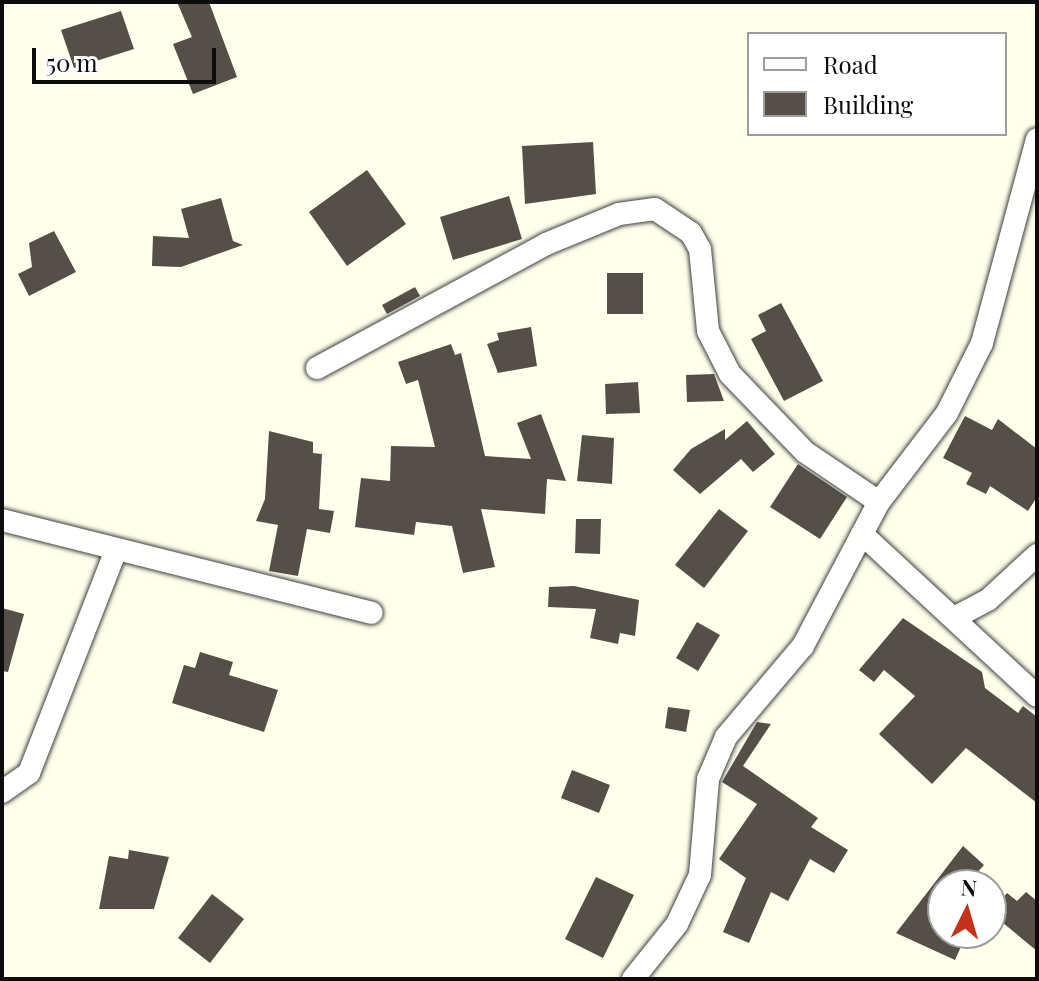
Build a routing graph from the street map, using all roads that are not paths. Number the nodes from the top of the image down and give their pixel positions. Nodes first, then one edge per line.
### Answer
1 (1037, 139) edge
2 (317, 368) dead end
3 (879, 502) junction
4 (2, 520) edge
5 (862, 534) junction
6 (115, 552) junction
7 (1037, 555) edge
8 (371, 613) dead end
9 (954, 618) junction
10 (1037, 696) edge
11 (2, 792) edge
12 (633, 979) edge

1 - 3 street
2 - 3 street
3 - 5 street
4 - 6 street
5 - 9 street
5 - 12 street
6 - 8 street
6 - 11 street
7 - 9 street
9 - 10 street

